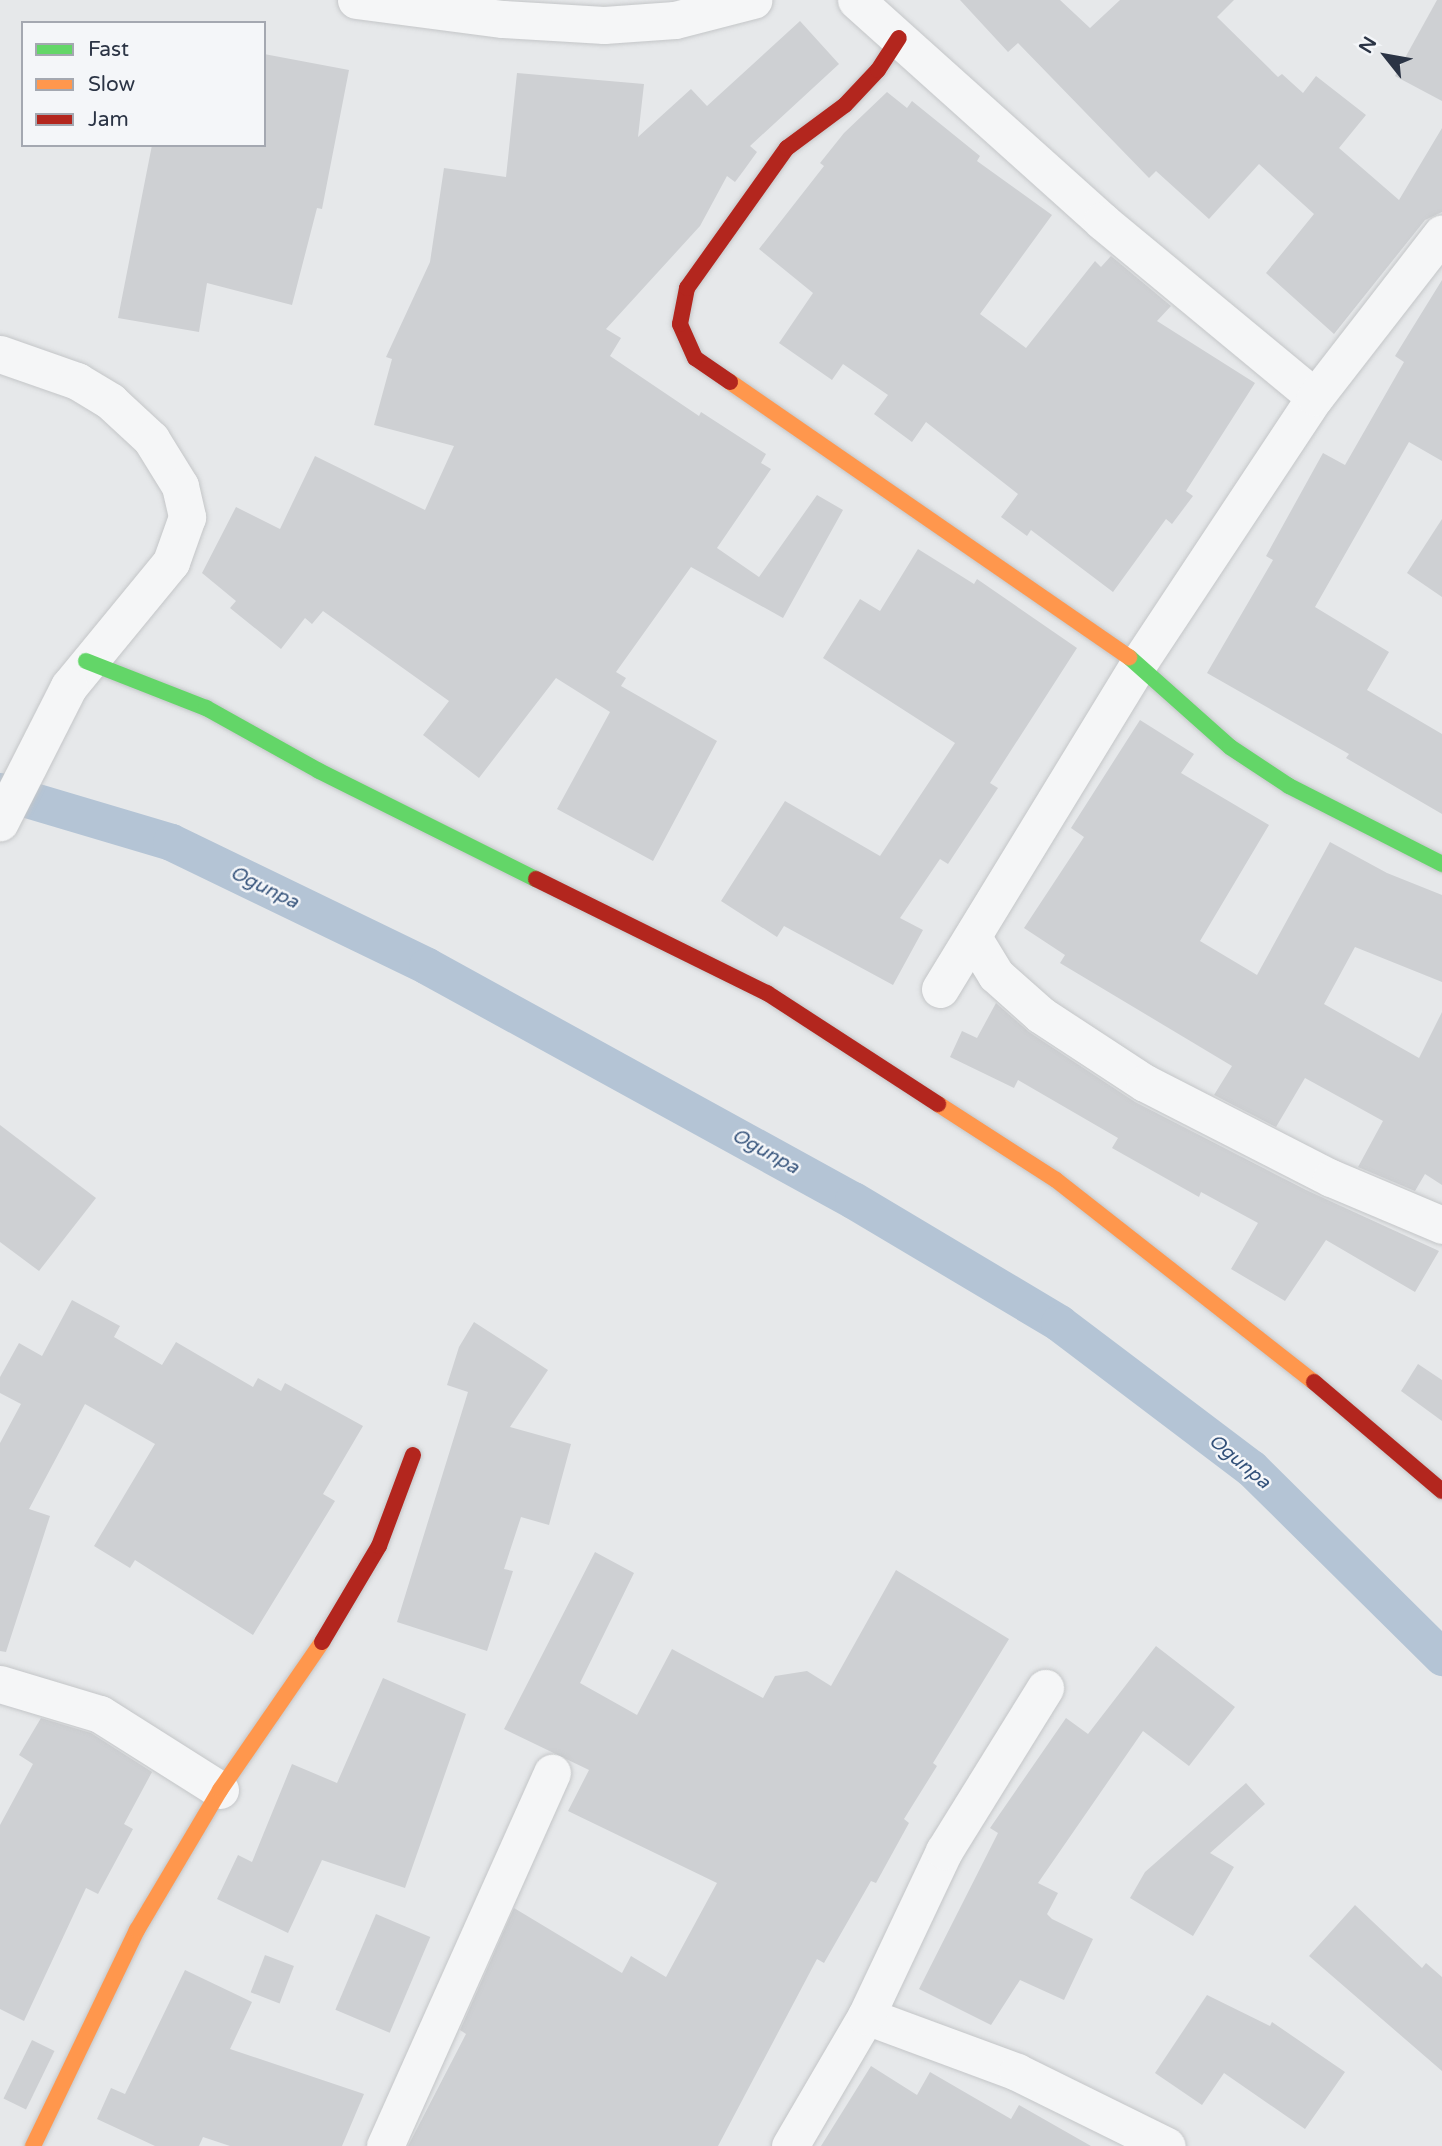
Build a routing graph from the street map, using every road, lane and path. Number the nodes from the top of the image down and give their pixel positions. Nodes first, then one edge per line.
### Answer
1 (356, 0) edge
2 (753, 0) edge
3 (856, 0) edge
4 (506, 10) edge
5 (899, 38) junction
6 (1442, 233) edge
7 (0, 354) edge
8 (1315, 397) junction
9 (1138, 664) junction
10 (77, 674) junction
11 (0, 822) edge
12 (1442, 864) edge
13 (974, 939) junction
14 (940, 989) dead end
15 (1442, 1225) edge
16 (413, 1455) dead end
17 (1442, 1491) edge
18 (0, 1684) edge
19 (1045, 1688) dead end
20 (552, 1773) dead end
21 (220, 1790) junction
22 (866, 2016) junction
23 (33, 2146) edge
24 (385, 2146) edge
25 (790, 2146) edge
26 (1167, 2146) edge

1 - 4 street
2 - 4 street
3 - 5 street
5 - 8 street
5 - 9 street
6 - 8 street
7 - 10 street
8 - 9 street
9 - 12 street
9 - 13 street
10 - 11 street
10 - 17 street
13 - 14 street
13 - 15 street
16 - 21 street
18 - 21 street
19 - 22 street
20 - 24 street
21 - 23 street
22 - 25 street
22 - 26 street

